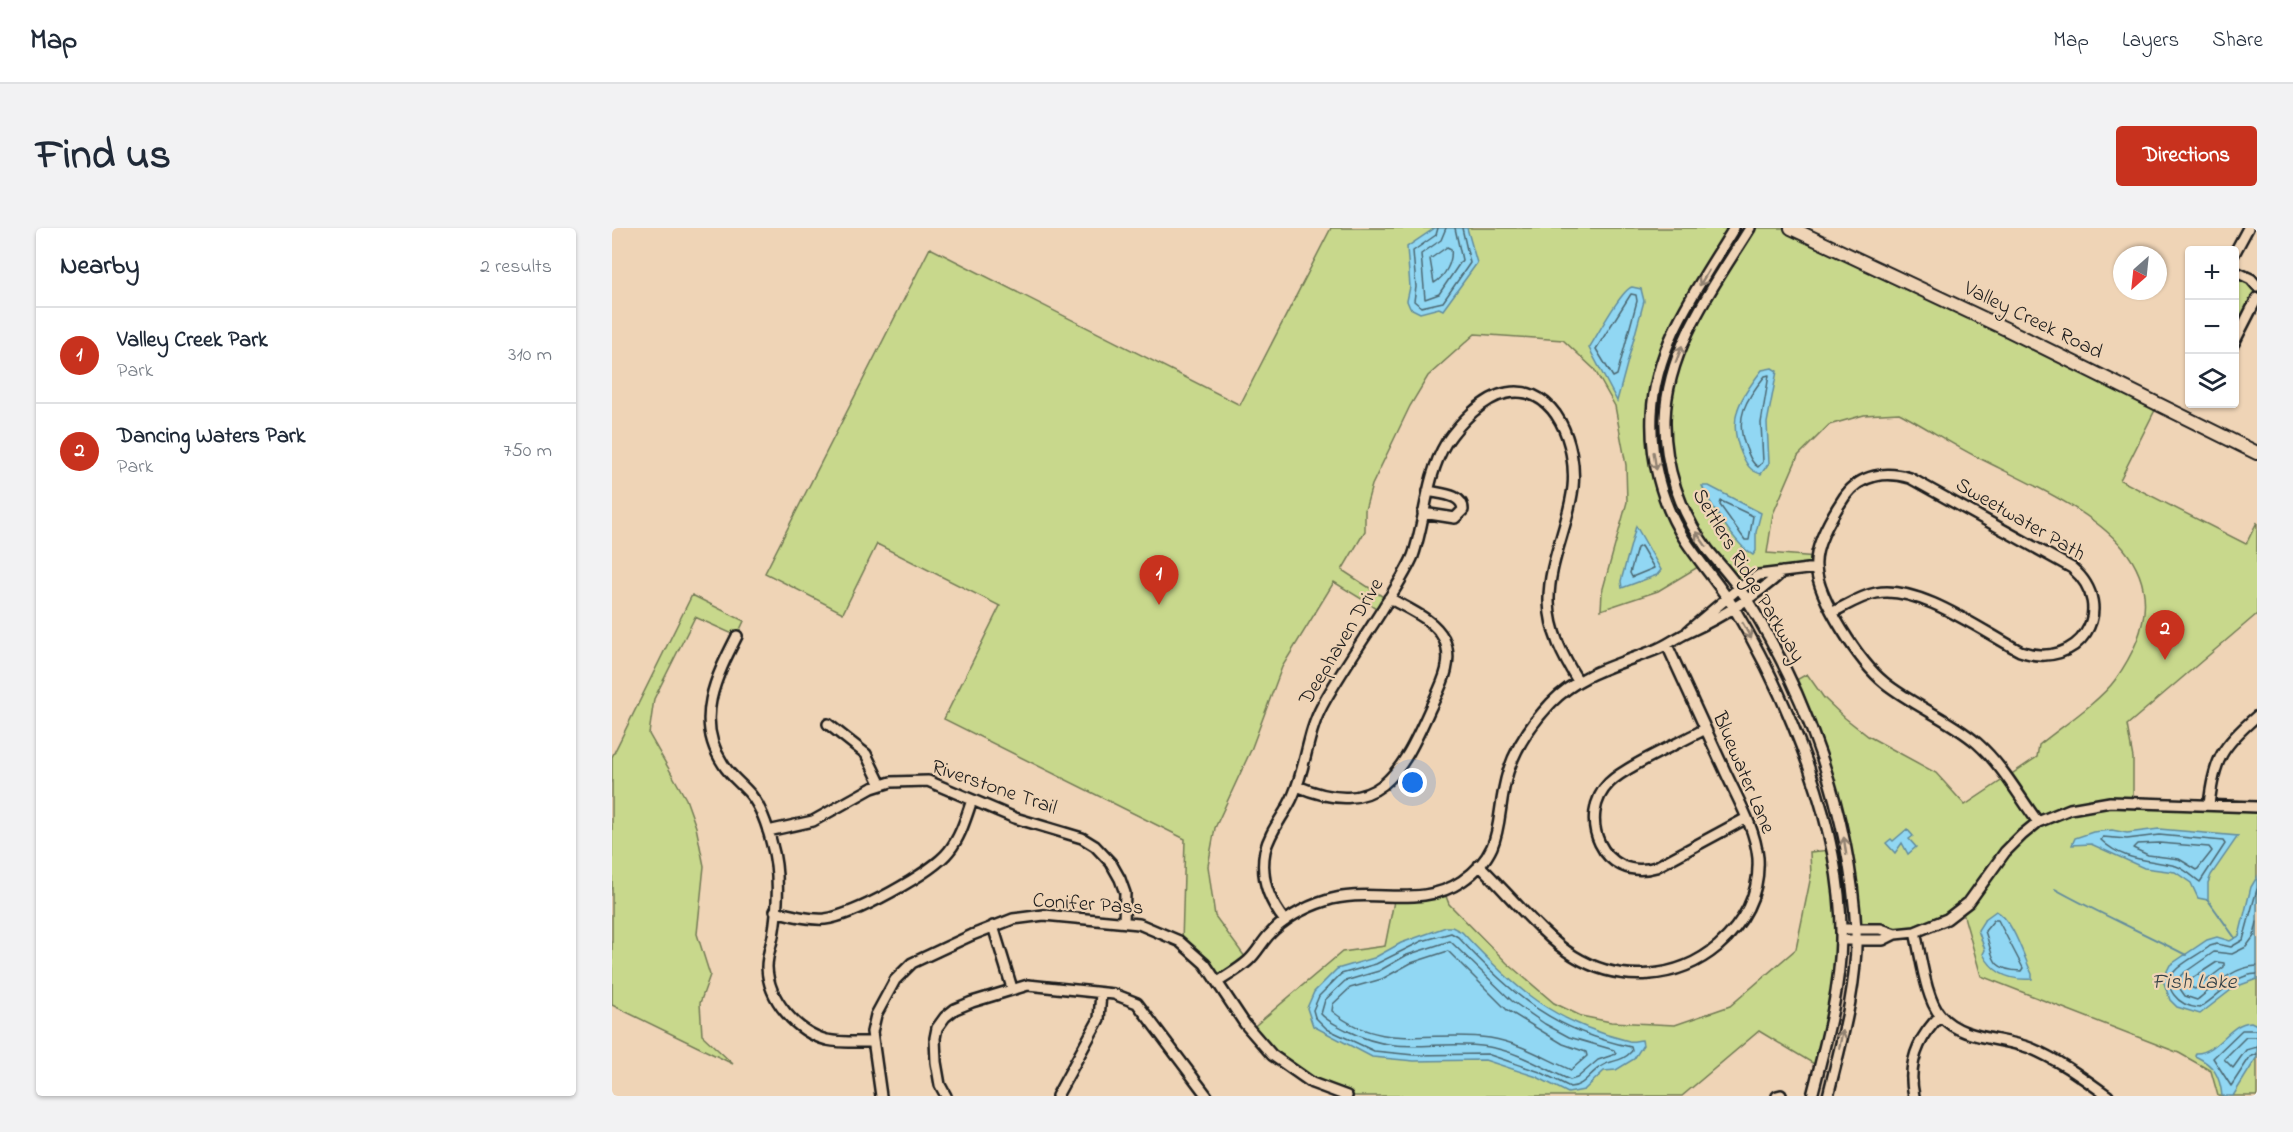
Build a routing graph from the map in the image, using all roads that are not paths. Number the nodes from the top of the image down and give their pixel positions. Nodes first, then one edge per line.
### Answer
1 (1734, 228) edge
2 (1750, 228) edge
3 (1791, 228) edge
4 (2248, 228) edge
5 (2239, 246) edge
6 (2239, 272) edge
7 (2257, 286) edge
8 (2257, 298) edge
9 (2239, 335) edge
10 (2257, 453) edge
11 (1428, 491) junction
12 (1423, 513) junction
13 (1816, 568) junction
14 (1782, 572) junction
15 (1738, 588) junction
16 (1389, 598) junction
17 (1728, 598) junction
18 (1746, 598) junction
19 (1734, 608) junction
20 (1833, 612) junction
21 (1687, 633) junction
22 (737, 636) dead end
23 (1667, 645) junction
24 (1578, 681) junction
25 (2257, 716) edge
26 (828, 724) dead end
27 (1705, 729) junction
28 (881, 785) junction
29 (1298, 786) junction
30 (972, 800) junction
31 (2208, 805) junction
32 (2257, 807) edge
33 (1747, 818) junction
34 (2038, 822) junction
35 (768, 831) junction
36 (1479, 865) junction
37 (775, 911) junction
38 (1124, 921) junction
39 (1285, 921) junction
40 (993, 926) junction
41 (1856, 928) junction
42 (1840, 929) junction
43 (1915, 932) junction
44 (1895, 934) junction
45 (1841, 940) junction
46 (1855, 940) junction
47 (1218, 982) junction
48 (1012, 988) junction
49 (1101, 993) junction
50 (1941, 1016) junction
51 (873, 1042) junction
52 (881, 1096) edge
53 (946, 1096) edge
54 (1057, 1096) edge
55 (1207, 1096) edge
56 (1347, 1096) edge
57 (1812, 1096) edge
58 (1828, 1096) edge
59 (1914, 1096) edge
60 (2108, 1096) edge

1 -> 17 street, Settlers Ridge Parkway
15 -> 2 street, Settlers Ridge Parkway
3 - 10 main road, Valley Creek Road
4 - 5 street
6 - 7 street
8 - 9 street
11 - 12 street, Deephaven Drive
11 - 12 street
11 - 24 street, Deephaven Drive
12 - 16 street, Deephaven Drive
13 - 14 street
13 - 20 street
13 - 20 street, Sweetwater Path
14 - 15 street
14 - 18 street
15 - 17 street
15 - 18 street, Settlers Ridge Parkway
16 - 29 street, Deephaven Drive
16 - 29 street
17 - 19 street, Settlers Ridge Parkway
17 - 21 street
18 - 19 street
41 -> 18 street, Settlers Ridge Parkway
19 - 21 street
19 -> 42 street, Settlers Ridge Parkway
20 - 34 street
21 - 23 street
22 - 35 street
23 - 24 street
23 - 27 street, Bluewater Lane
24 - 36 street
25 - 31 street
26 - 28 street
27 - 33 street, Bluewater Lane
27 - 33 street
28 - 30 street, Riverstone Trail
28 - 35 street, Riverstone Trail
29 - 39 street, Deephaven Drive
30 - 37 street
30 - 38 street, Riverstone Trail
31 - 32 street
31 - 34 street
33 - 36 street, Bluewater Lane
34 - 43 street
35 - 37 street
36 - 39 street
37 - 51 street
38 - 40 street, Conifer Pass
38 - 47 street, Conifer Pass
39 - 47 street
40 - 48 street
40 - 51 street, Conifer Pass
41 - 42 street
41 - 44 street
41 - 46 street, Settlers Ridge Parkway
42 - 45 street, Settlers Ridge Parkway
43 - 44 street
43 - 50 street
44 - 46 street
45 - 46 street
45 - 57 street, Settlers Ridge Parkway
58 -> 46 street, Settlers Ridge Parkway
47 - 56 street, Conifer Pass
48 - 49 street
48 - 53 street
49 - 54 street
49 - 55 street
50 - 59 street
50 - 60 street
51 - 52 street, Conifer Pass

